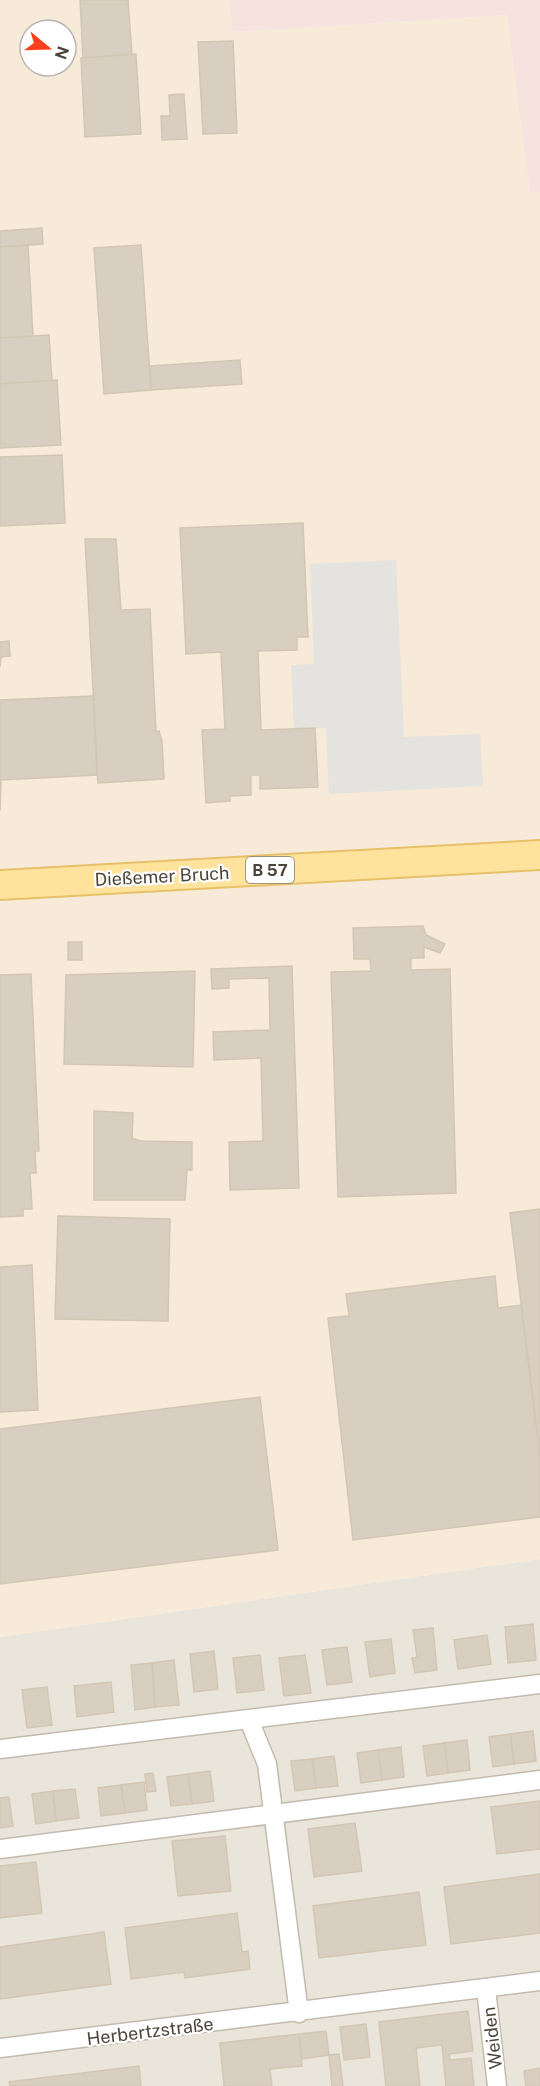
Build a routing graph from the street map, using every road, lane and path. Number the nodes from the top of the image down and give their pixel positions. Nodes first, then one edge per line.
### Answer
1 (540, 855) edge
2 (0, 885) edge
3 (540, 1684) edge
4 (249, 1720) junction
5 (0, 1749) edge
6 (540, 1780) edge
7 (271, 1813) junction
8 (0, 1849) edge
9 (540, 1981) edge
10 (486, 1989) junction
11 (299, 2013) junction
12 (0, 2048) edge
13 (497, 2086) edge

1 - 2 main road, Dießemer Bruch / B 57
3 - 4 street
4 - 5 street
4 - 7 street
6 - 7 street
7 - 8 street
7 - 11 street
9 - 10 street, Herbertzstraße
10 - 11 street, Herbertzstraße
10 - 13 street, Weiden
11 - 12 street, Herbertzstraße

